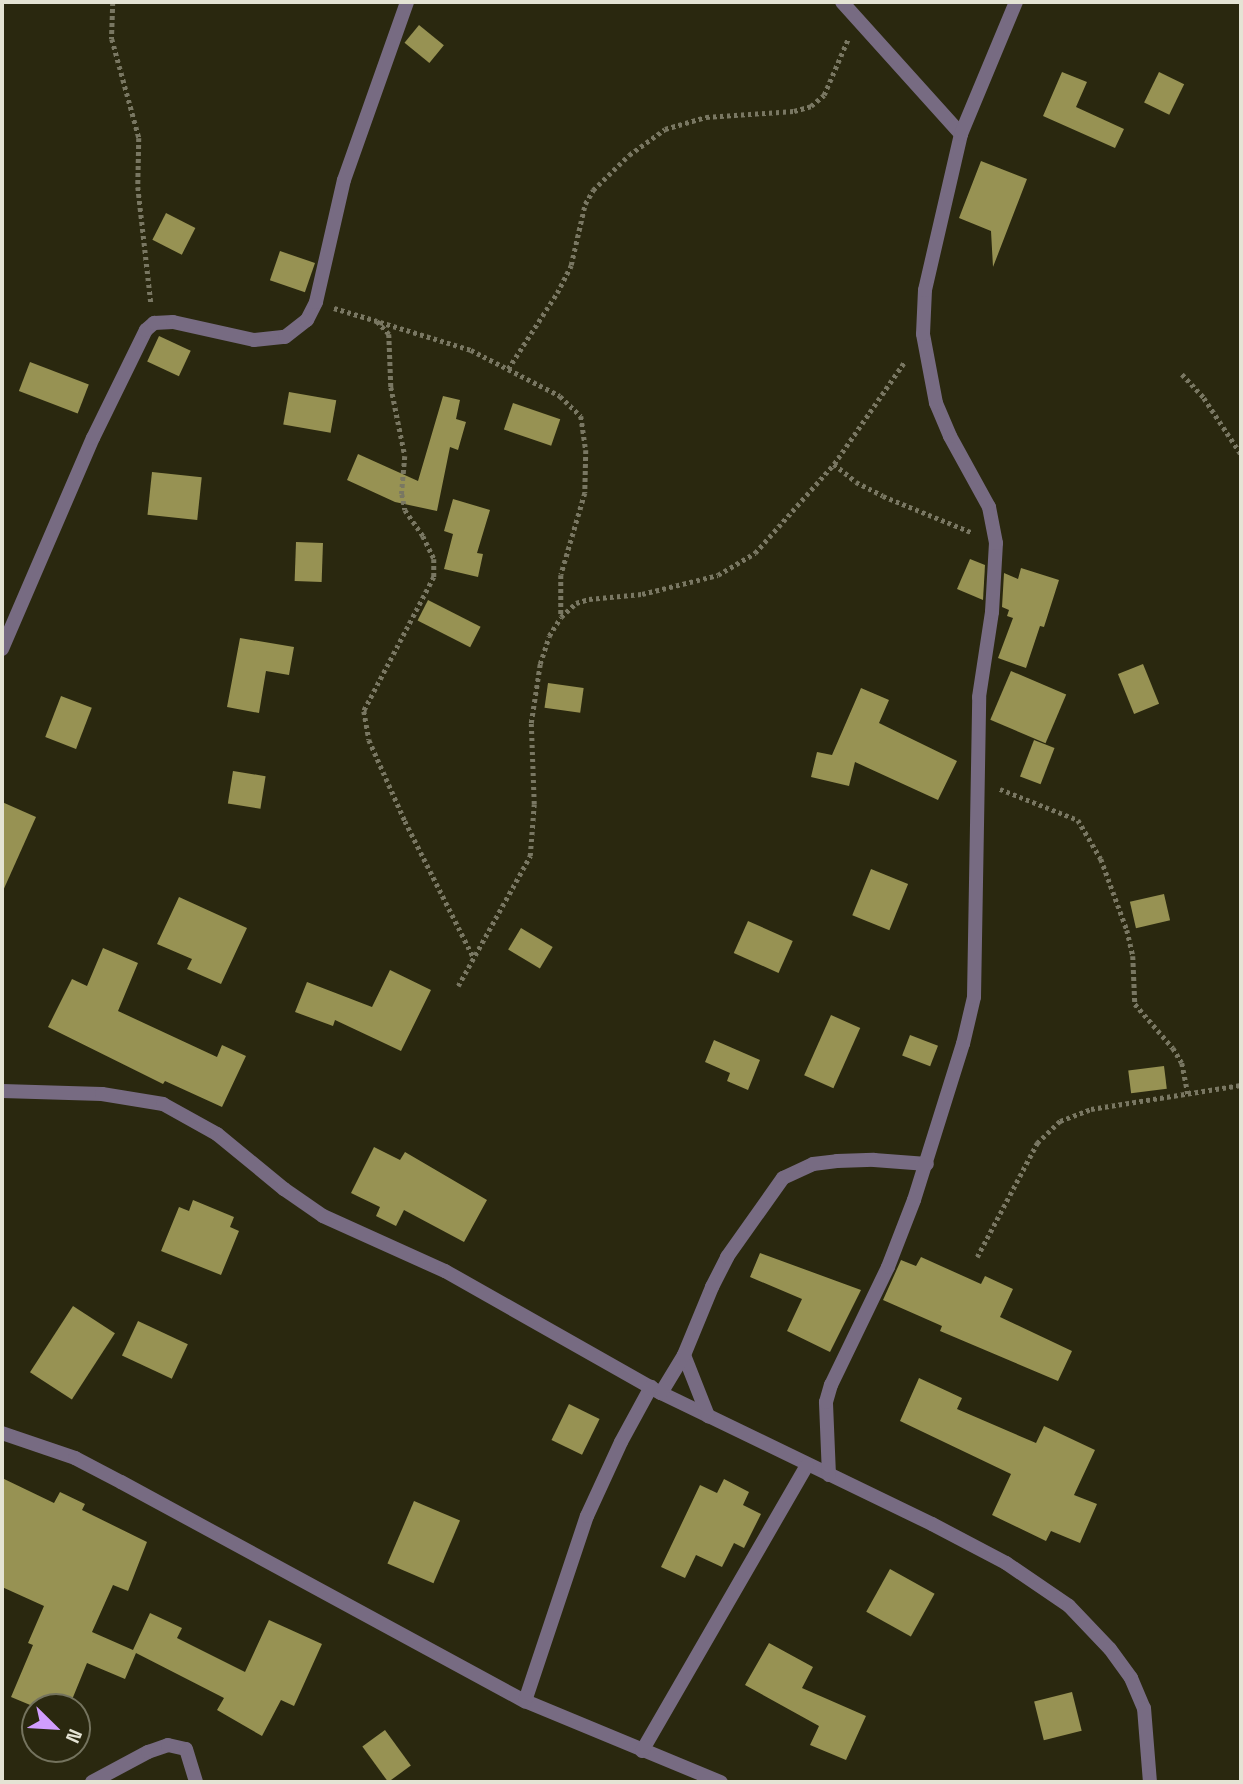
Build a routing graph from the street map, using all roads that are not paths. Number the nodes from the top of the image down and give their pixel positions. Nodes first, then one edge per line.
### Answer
1 (407, 2) edge
2 (842, 2) edge
3 (1016, 2) edge
4 (961, 134) junction
5 (2, 649) edge
6 (2, 1091) edge
7 (927, 1164) junction
8 (684, 1355) junction
9 (656, 1390) junction
10 (708, 1416) junction
11 (2, 1433) edge
12 (807, 1465) junction
13 (828, 1475) junction
14 (525, 1701) junction
15 (642, 1751) junction
16 (92, 1782) edge
17 (196, 1782) edge
18 (721, 1782) edge
19 (1150, 1782) edge

1 - 5 street
2 - 4 street
3 - 4 street
4 - 7 street
6 - 9 street
7 - 8 street
7 - 13 street
8 - 9 street
8 - 10 street
9 - 10 street
9 - 14 street
10 - 12 street
11 - 14 street
12 - 13 street
12 - 15 street
13 - 19 street
14 - 15 street
15 - 18 street
16 - 17 street

